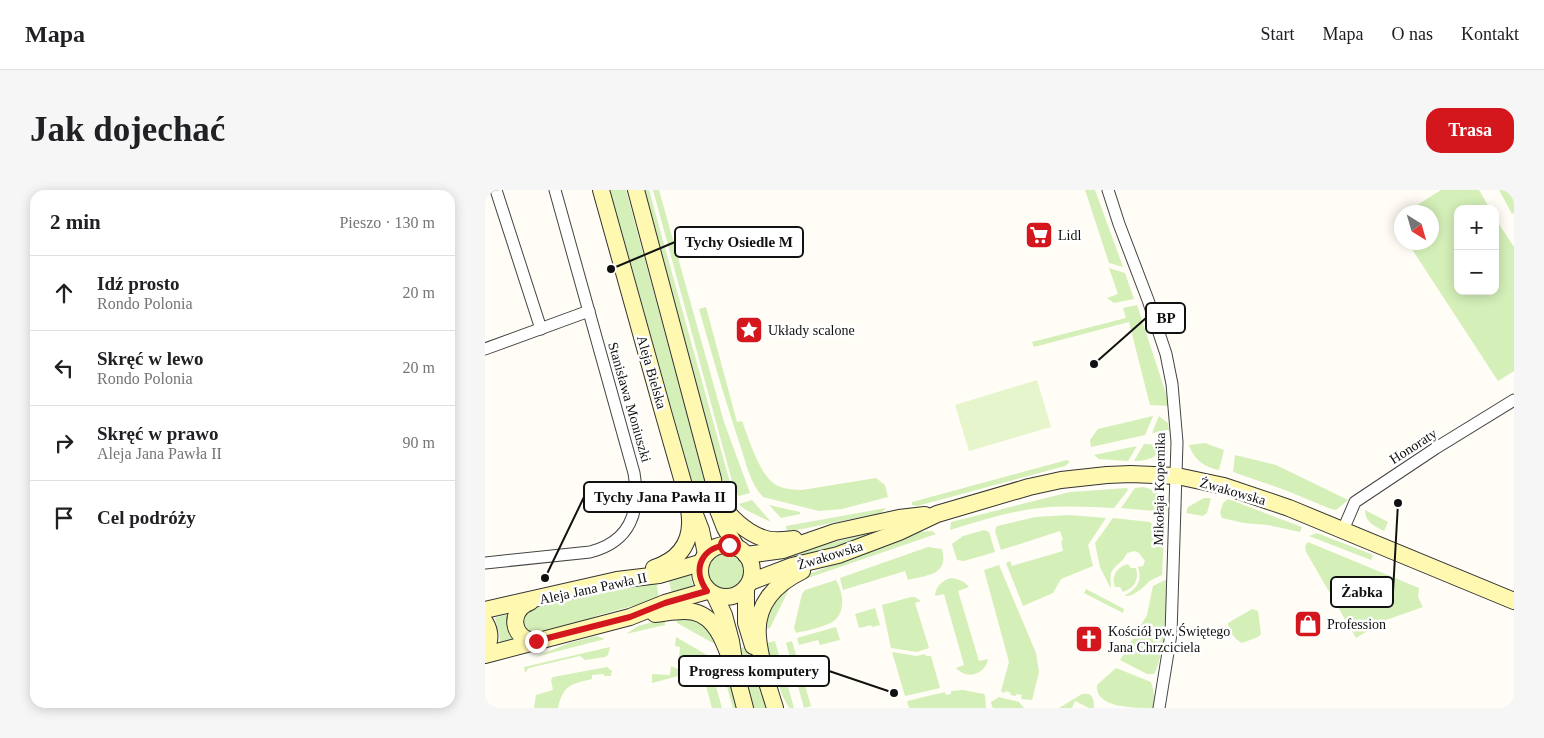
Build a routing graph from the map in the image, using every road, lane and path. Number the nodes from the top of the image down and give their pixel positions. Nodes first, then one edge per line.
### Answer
1 (496, 190) edge
2 (555, 190) edge
3 (601, 190) edge
4 (636, 190) edge
5 (1108, 190) edge
6 (589, 312) junction
7 (541, 329) junction
8 (485, 349) edge
9 (1514, 400) edge
10 (1177, 476) junction
11 (713, 479) junction
12 (685, 489) junction
13 (937, 514) junction
14 (1343, 530) junction
15 (835, 532) junction
16 (742, 551) junction
17 (838, 555) junction
18 (703, 558) junction
19 (485, 563) edge
20 (617, 580) junction
21 (748, 585) junction
22 (711, 593) junction
23 (537, 599) junction
24 (1514, 601) edge
25 (485, 610) edge
26 (630, 617) junction
27 (485, 622) edge
28 (536, 641) junction
29 (485, 653) edge
30 (736, 674) junction
31 (768, 683) junction
32 (745, 708) edge
33 (775, 708) edge
34 (1159, 708) edge

1 - 7 street
2 - 6 street, Stanisława Moniuszki
3 - 12 street, Aleja Bielska
4 - 11 street
5 - 10 street, Mikołaja Kopernika
6 - 7 street
6 - 19 street, Stanisława Moniuszki
7 - 8 street
9 - 14 street, Honoraty
10 - 13 street, Żwakowska
10 - 14 street, Żwakowska
10 - 34 street, Mikołaja Kopernika
11 - 15 street
11 - 16 street
12 - 18 street, Aleja Bielska
12 - 20 street
13 - 15 street, Żwakowska
13 - 17 street, Żwakowska
14 - 24 street, Żwakowska
15 - 16 street, Żwakowska
16 - 18 street
16 - 21 street
17 - 21 street, Żwakowska
17 - 31 street
18 - 20 street, Aleja Jana Pawła II
18 - 22 street
20 - 23 street, Aleja Jana Pawła II
21 - 22 street
21 - 31 street
22 - 26 street
22 - 30 street
23 - 25 street, Aleja Jana Pawła II
23 - 28 street
26 - 28 street
26 - 30 street
27 - 29 street
28 - 29 street
30 - 32 street
31 - 33 street

